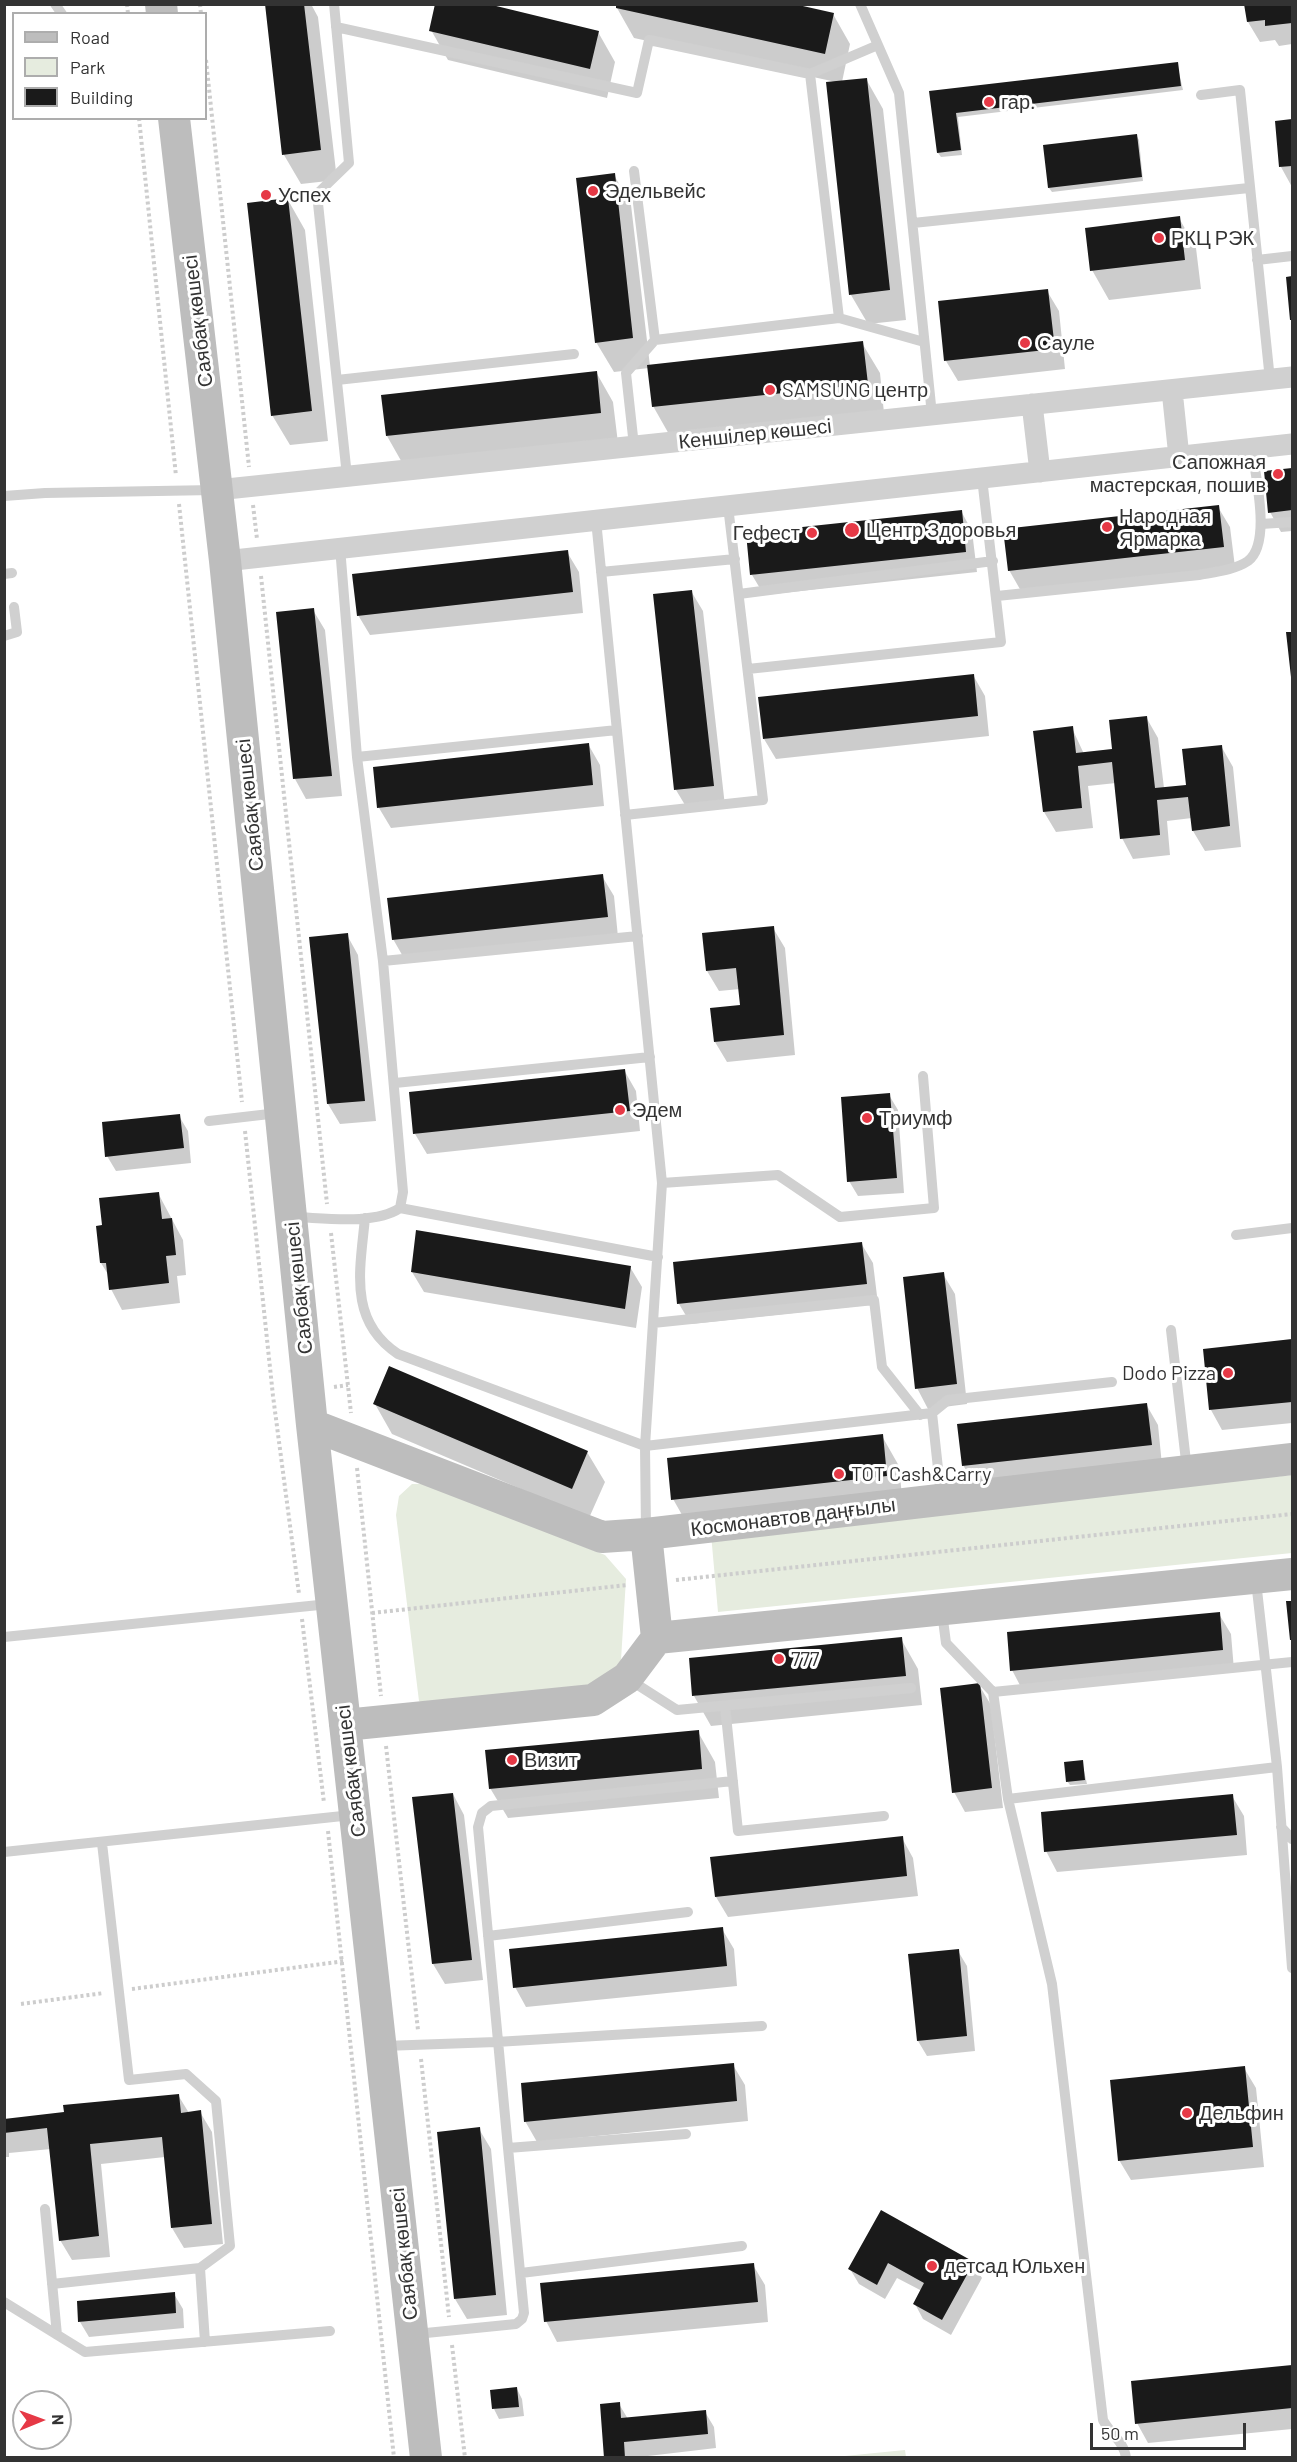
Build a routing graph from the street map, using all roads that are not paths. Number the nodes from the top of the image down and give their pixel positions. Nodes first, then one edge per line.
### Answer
1 (334, 4) edge
2 (860, 4) edge
3 (336, 27) junction
4 (878, 45) junction
5 (810, 74) junction
6 (1202, 95) dead end
7 (174, 120) edge
8 (634, 171) dead end
9 (1249, 188) junction
10 (913, 223) junction
11 (1293, 256) edge
12 (1257, 260) junction
13 (839, 318) junction
14 (655, 340) junction
15 (924, 342) junction
16 (574, 354) dead end
17 (1293, 377) edge
18 (337, 380) junction
19 (1270, 380) junction
20 (1172, 390) junction
21 (1032, 405) junction
22 (932, 415) junction
23 (1293, 444) edge
24 (634, 446) junction
25 (1251, 449) junction
26 (1179, 457) junction
27 (1040, 472) junction
28 (347, 476) junction
29 (982, 478) junction
30 (217, 490) junction
31 (4, 496) edge
32 (728, 506) junction
33 (596, 520) junction
34 (1293, 522) edge
35 (1261, 524) junction
36 (340, 547) junction
37 (735, 558) junction
38 (225, 561) junction
39 (993, 561) junction
40 (601, 572) junction
41 (739, 594) junction
42 (997, 596) junction
43 (14, 607) dead end
44 (4, 636) edge
45 (748, 669) junction
46 (617, 730) junction
47 (357, 757) junction
48 (625, 815) junction
49 (638, 936) junction
50 (383, 961) junction
51 (650, 1057) junction
52 (923, 1076) dead end
53 (395, 1083) junction
54 (281, 1112) junction
55 (208, 1121) dead end
56 (662, 1183) junction
57 (400, 1208) junction
58 (292, 1217) junction
59 (365, 1218) junction
60 (1293, 1228) edge
61 (1236, 1235) dead end
62 (658, 1257) junction
63 (653, 1323) junction
64 (1171, 1330) dead end
65 (1112, 1382) dead end
66 (932, 1413) junction
67 (920, 1415) junction
68 (312, 1425) junction
69 (645, 1446) junction
70 (1293, 1459) edge
71 (1187, 1471) junction
72 (942, 1500) junction
73 (646, 1534) junction
74 (1293, 1574) edge
75 (1255, 1577) junction
76 (332, 1604) junction
77 (942, 1609) junction
78 (4, 1637) edge
79 (657, 1638) junction
80 (1293, 1662) edge
81 (1265, 1665) junction
82 (627, 1678) junction
83 (911, 1688) dead end
84 (993, 1692) junction
85 (725, 1706) junction
86 (345, 1725) junction
87 (1277, 1767) junction
88 (733, 1781) junction
89 (1008, 1799) junction
90 (341, 1816) junction
91 (884, 1816) dead end
92 (1281, 1827) junction
93 (1293, 1839) edge
94 (102, 1843) junction
95 (4, 1852) edge
96 (688, 1912) dead end
97 (488, 1936) junction
98 (1293, 1968) edge
99 (762, 2026) dead end
100 (496, 2042) junction
101 (381, 2046) junction
102 (686, 2134) dead end
103 (508, 2148) junction
104 (45, 2210) dead end
105 (742, 2246) dead end
106 (200, 2268) junction
107 (521, 2273) junction
108 (52, 2284) junction
109 (4, 2302) edge
110 (330, 2331) dead end
111 (57, 2335) junction
112 (412, 2335) junction
113 (206, 2342) junction
114 (426, 2457) edge
115 (1126, 2457) edge

1 - 3 lane
2 - 4 lane
3 - 5 lane
3 - 18 lane
4 - 5 lane
4 - 10 lane
5 - 13 lane
6 - 9 lane
7 - 30 street, Саябақ көшесі
8 - 14 lane
9 - 10 lane
9 - 12 lane
10 - 15 lane
11 - 12 lane
12 - 19 lane
13 - 14 lane
13 - 15 lane
14 - 24 lane
15 - 22 lane
16 - 18 lane
17 - 19 street, Кеншілер көшесі
18 - 28 lane
19 - 20 street, Кеншілер көшесі
20 - 21 street, Кеншілер көшесі
20 - 26 street
21 - 22 street, Кеншілер көшесі
21 - 27 street
22 - 24 street, Кеншілер көшесі
23 - 25 street
24 - 28 street, Кеншілер көшесі
25 - 26 street
25 - 35 lane
26 - 27 street
27 - 29 street
28 - 30 street, Кеншілер көшесі
29 - 32 street
29 - 39 lane
30 - 31 lane
30 - 38 street, Саябақ көшесі
32 - 33 street
32 - 37 lane
33 - 36 street
33 - 40 lane
34 - 35 lane
35 - 42 lane
36 - 38 street
36 - 47 lane
37 - 40 lane
37 - 41 lane
38 - 54 street, Саябақ көшесі
39 - 41 lane
39 - 42 lane
40 - 46 lane
41 - 45 lane
42 - 45 lane
43 - 44 lane
45 - 48 lane
46 - 47 lane
46 - 48 lane
47 - 50 lane
48 - 49 lane
49 - 50 lane
49 - 51 lane
50 - 53 lane
51 - 53 lane
51 - 56 lane
52 - 56 lane
53 - 57 lane
54 - 55 lane
54 - 58 street, Саябақ көшесі
56 - 62 lane
57 - 59 lane
57 - 62 lane
58 - 59 lane
58 - 68 street, Саябақ көшесі
59 - 69 lane
60 - 61 lane
62 - 63 lane
63 - 67 lane
63 - 69 lane
64 - 71 lane
65 - 66 lane
66 - 67 lane
66 - 72 lane
67 - 69 lane
68 - 73 street, Космонавтов даңғылы
68 - 76 street, Саябақ көшесі
69 - 73 lane
70 - 71 street, Космонавтов даңғылы
71 - 72 street, Космонавтов даңғылы
72 - 73 street, Космонавтов даңғылы
73 - 79 street
74 - 75 street
75 - 77 street
75 - 81 lane
76 - 78 lane
76 - 86 street, Саябақ көшесі
77 - 79 street
77 - 84 lane
79 - 82 street
80 - 81 lane
81 - 84 lane
81 - 87 lane
82 - 85 lane
82 - 86 street
83 - 85 lane
84 - 89 lane
85 - 88 lane
86 - 90 street, Саябақ көшесі
87 - 89 lane
87 - 92 lane
88 - 91 lane
88 - 97 lane
89 - 115 lane
90 - 94 lane
90 - 101 street, Саябақ көшесі
92 - 93 lane
92 - 98 lane
94 - 95 lane
94 - 106 lane
96 - 97 lane
97 - 100 lane
99 - 100 lane
100 - 101 lane
100 - 103 lane
101 - 112 street, Саябақ көшесі
102 - 103 lane
103 - 107 lane
104 - 108 lane
105 - 107 lane
106 - 108 lane
106 - 113 lane
107 - 112 lane
108 - 111 lane
109 - 111 lane
110 - 113 lane
111 - 113 lane
112 - 114 street, Саябақ көшесі

